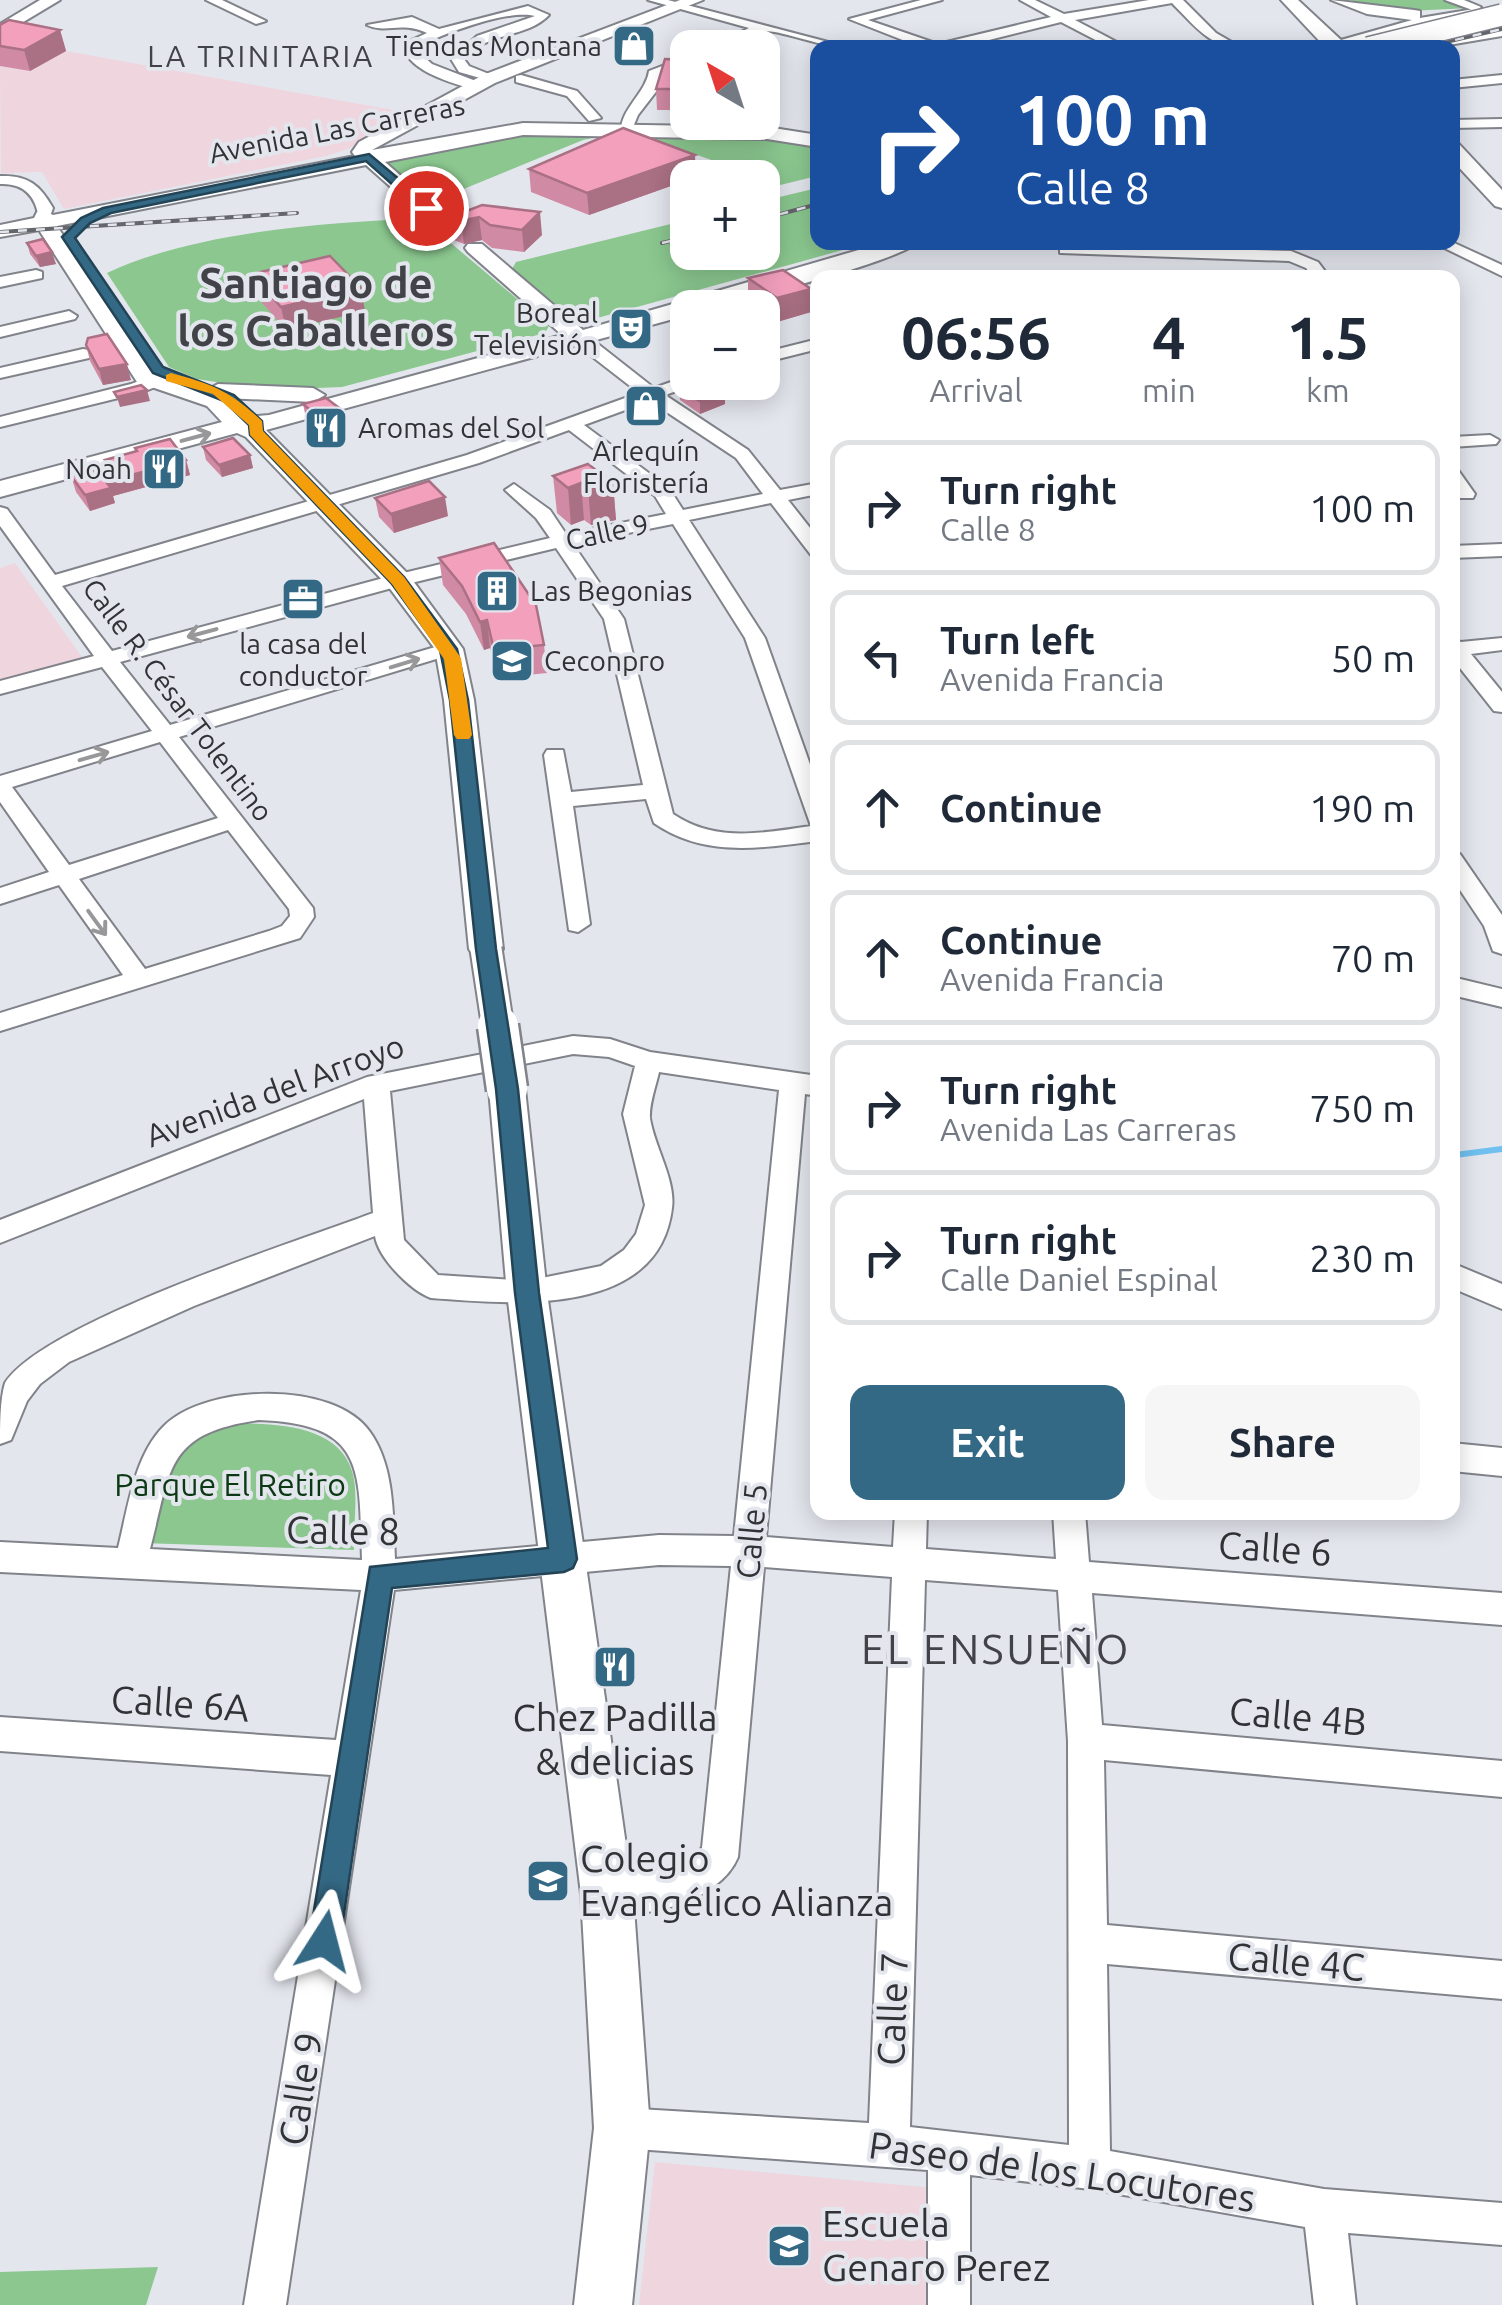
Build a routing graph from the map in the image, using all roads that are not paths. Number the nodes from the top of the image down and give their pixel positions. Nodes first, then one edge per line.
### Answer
1 (52, 0) edge
2 (212, 0) edge
3 (654, 0) edge
4 (936, 0) edge
5 (1026, 0) edge
6 (1173, 0) edge
7 (1289, 0) edge
8 (1299, 0) edge
9 (1311, 0) edge
10 (1326, 0) edge
11 (1339, 0) edge
12 (1452, 0) edge
13 (687, 3) edge
14 (1493, 15) edge
15 (1063, 18) junction
16 (260, 21) dead end
17 (373, 25) dead end
18 (763, 26) junction
19 (754, 30) edge
20 (438, 34) junction
21 (0, 37) edge
22 (815, 40) edge
23 (912, 40) edge
24 (971, 40) edge
25 (1108, 40) edge
26 (1220, 40) edge
27 (1347, 40) edge
28 (1348, 40) edge
29 (1349, 40) edge
30 (1353, 40) edge
31 (1364, 40) edge
32 (1372, 40) edge
33 (1437, 40) edge
34 (670, 67) edge
35 (521, 79) dead end
36 (1502, 79) edge
37 (482, 83) junction
38 (1460, 83) edge
39 (594, 118) junction
40 (670, 121) edge
41 (1460, 122) edge
42 (780, 123) edge
43 (1502, 123) edge
44 (628, 124) junction
45 (810, 125) edge
46 (810, 141) edge
47 (365, 154) junction
48 (1460, 157) edge
49 (1460, 171) edge
50 (0, 180) edge
51 (1460, 185) edge
52 (1470, 201) dead end
53 (1502, 203) edge
54 (426, 208) dead end
55 (1502, 216) edge
56 (52, 222) junction
57 (0, 227) edge
58 (474, 248) dead end
59 (859, 250) edge
60 (881, 250) edge
61 (1065, 250) dead end
62 (1456, 250) edge
63 (1193, 254) edge
64 (810, 270) edge
65 (810, 270) edge
66 (1314, 270) edge
67 (1502, 271) edge
68 (36, 275) dead end
69 (789, 276) junction
70 (0, 282) edge
71 (69, 316) dead end
72 (0, 332) edge
73 (574, 334) junction
74 (810, 346) edge
75 (83, 354) edge
76 (780, 354) edge
77 (0, 373) edge
78 (157, 377) junction
79 (670, 386) edge
80 (218, 391) junction
81 (355, 391) junction
82 (650, 392) junction
83 (0, 413) edge
84 (0, 422) edge
85 (570, 423) junction
86 (250, 425) junction
87 (1490, 440) dead end
88 (1460, 442) edge
89 (0, 489) edge
90 (514, 490) dead end
91 (810, 490) edge
92 (776, 496) junction
93 (324, 502) junction
94 (0, 513) edge
95 (678, 517) junction
96 (561, 541) junction
97 (810, 541) edge
98 (1502, 550) edge
99 (1460, 552) edge
100 (398, 580) junction
101 (50, 583) junction
102 (1502, 644) edge
103 (1460, 646) edge
104 (449, 649) junction
105 (1460, 654) edge
106 (108, 658) junction
107 (0, 688) edge
108 (1502, 706) edge
109 (167, 734) junction
110 (556, 754) dead end
111 (0, 785) edge
112 (810, 797) edge
113 (656, 799) junction
114 (562, 800) junction
115 (232, 821) junction
116 (810, 834) edge
117 (1460, 871) edge
118 (64, 876) junction
119 (0, 896) edge
120 (578, 924) dead end
121 (1502, 945) edge
122 (138, 978) junction
123 (1460, 987) edge
124 (1500, 991) edge
125 (0, 1022) edge
126 (649, 1061) junction
127 (376, 1084) junction
128 (805, 1084) edge
129 (387, 1220) junction
130 (0, 1232) edge
131 (1460, 1278) edge
132 (527, 1293) junction
133 (1502, 1297) edge
134 (0, 1430) edge
135 (1460, 1458) edge
136 (1502, 1462) edge
137 (911, 1520) edge
138 (1069, 1520) edge
139 (751, 1551) junction
140 (0, 1557) edge
141 (564, 1559) junction
142 (130, 1562) junction
143 (910, 1563) junction
144 (380, 1576) junction
145 (1071, 1577) junction
146 (1502, 1608) edge
147 (0, 1734) edge
148 (1086, 1741) junction
149 (353, 1759) junction
150 (1502, 1779) edge
151 (608, 1894) junction
152 (1090, 1943) junction
153 (1502, 1980) edge
154 (622, 2128) junction
155 (889, 2145) junction
156 (949, 2153) junction
157 (1090, 2168) junction
158 (1324, 2210) junction
159 (1502, 2224) edge
160 (265, 2305) edge
161 (603, 2305) edge
162 (949, 2305) edge
163 (1334, 2305) edge

1 - 21 main road
2 - 16 street
3 - 13 street
4 - 23 street
5 - 15 street
6 - 15 street
6 - 26 street
7 - 27 main road
8 - 28 main road
9 - 29 main road
10 - 30 main road
11 - 14 main road
12 - 14 street
13 - 18 street
13 - 37 main road
14 - 31 main road
14 - 32 highway, bridge
14 - 33 main road
15 - 24 street
15 - 25 street
17 - 20 street
18 - 19 street
18 - 22 street
20 - 37 street
20 - 37 street
34 - 44 street
35 - 39 street
36 - 38 street
37 - 47 main road
39 - 44 main road, Avenida Las Carreras
39 - 47 main road, Avenida Las Carreras
40 - 44 main road, Avenida Las Carreras
41 - 43 street
42 - 45 main road
44 - 46 main road, Avenida Las Carreras
44 - 47 main road, Avenida Las Carreras
47 - 54 main road
47 - 56 main road, Avenida Las Carreras
47 - 56 main road, Avenida Las Carreras
48 - 53 main road
49 - 53 main road
50 - 56 street
51 - 55 main road
52 - 55 main road
56 - 57 main road, Avenida Las Carreras
56 - 78 main road
58 - 73 main road
59 - 69 main road
60 - 65 main road
61 - 63 street
62 - 67 street
63 - 66 street
64 - 69 main road
68 - 70 street
69 - 73 main road
71 - 72 street
73 - 81 main road
73 - 82 street
73 - 86 main road
74 - 76 street
75 - 77 street
78 - 80 main road
78 - 83 street
78 - 84 street
78 - 86 main road
79 - 82 street
80 - 81 main road
80 - 86 main road
81 - 86 main road
82 - 85 street
82 - 92 street
85 - 93 street
85 - 95 street
89 -> 86 main road
86 - 93 main road
87 - 88 street
90 - 96 street
91 - 92 street, Calle 9
92 - 95 street, Calle 9
92 - 97 street
93 - 100 main road
93 - 101 street
94 - 101 street, Calle R. César Tolentino
95 - 96 street, Calle 9
95 - 112 street
96 - 100 street, Calle 9
96 - 113 street
98 - 99 street
100 - 104 main road
100 -> 106 street, Calle 9
101 - 106 street, Calle R. César Tolentino
102 - 103 street
109 -> 104 street
104 - 132 main road, bridge
105 - 108 street
106 - 107 street, Calle 9
106 - 109 street, Calle R. César Tolentino
111 -> 109 street
109 - 115 street, Calle R. César Tolentino
110 - 114 street
111 - 118 street
113 - 114 street
113 - 116 street
114 - 120 street
115 - 118 street
115 - 122 street, Calle R. César Tolentino
117 - 121 street
118 - 119 street
118 -> 122 street
122 - 125 street
123 - 124 street
126 - 127 street, Avenida del Arroyo
126 - 128 street, Avenida del Arroyo
126 - 132 street
127 - 129 street
127 - 130 street, Avenida del Arroyo
128 - 139 street, Calle 5
129 - 132 street
129 - 134 street
131 - 133 street
132 - 141 main road
135 - 136 street
137 - 143 street, Calle 7
138 - 145 street
139 - 141 street, Calle 6
139 - 143 street, Calle 6
139 - 151 street, Calle 5
140 - 142 street, Calle 8
141 - 144 street, Calle 8
141 - 151 main road
142 - 144 street, Calle 8
142 - 144 street
143 - 145 street, Calle 6
143 - 155 street, Calle 7
144 - 149 street, Calle 9
145 - 146 street, Calle 6
145 - 148 street
147 - 149 street, Calle 6A
148 - 150 street, Calle 4B
148 - 152 street
149 - 160 street, Calle 9
151 - 154 main road
152 - 153 street, Calle 4C
152 - 157 street
154 - 155 street, Paseo de los Locutores
154 - 161 main road
155 - 156 street, Paseo de los Locutores
156 - 157 street, Paseo de los Locutores
156 - 162 street
157 - 158 street, Paseo de los Locutores
158 - 159 street, Paseo de los Locutores
158 - 163 street

